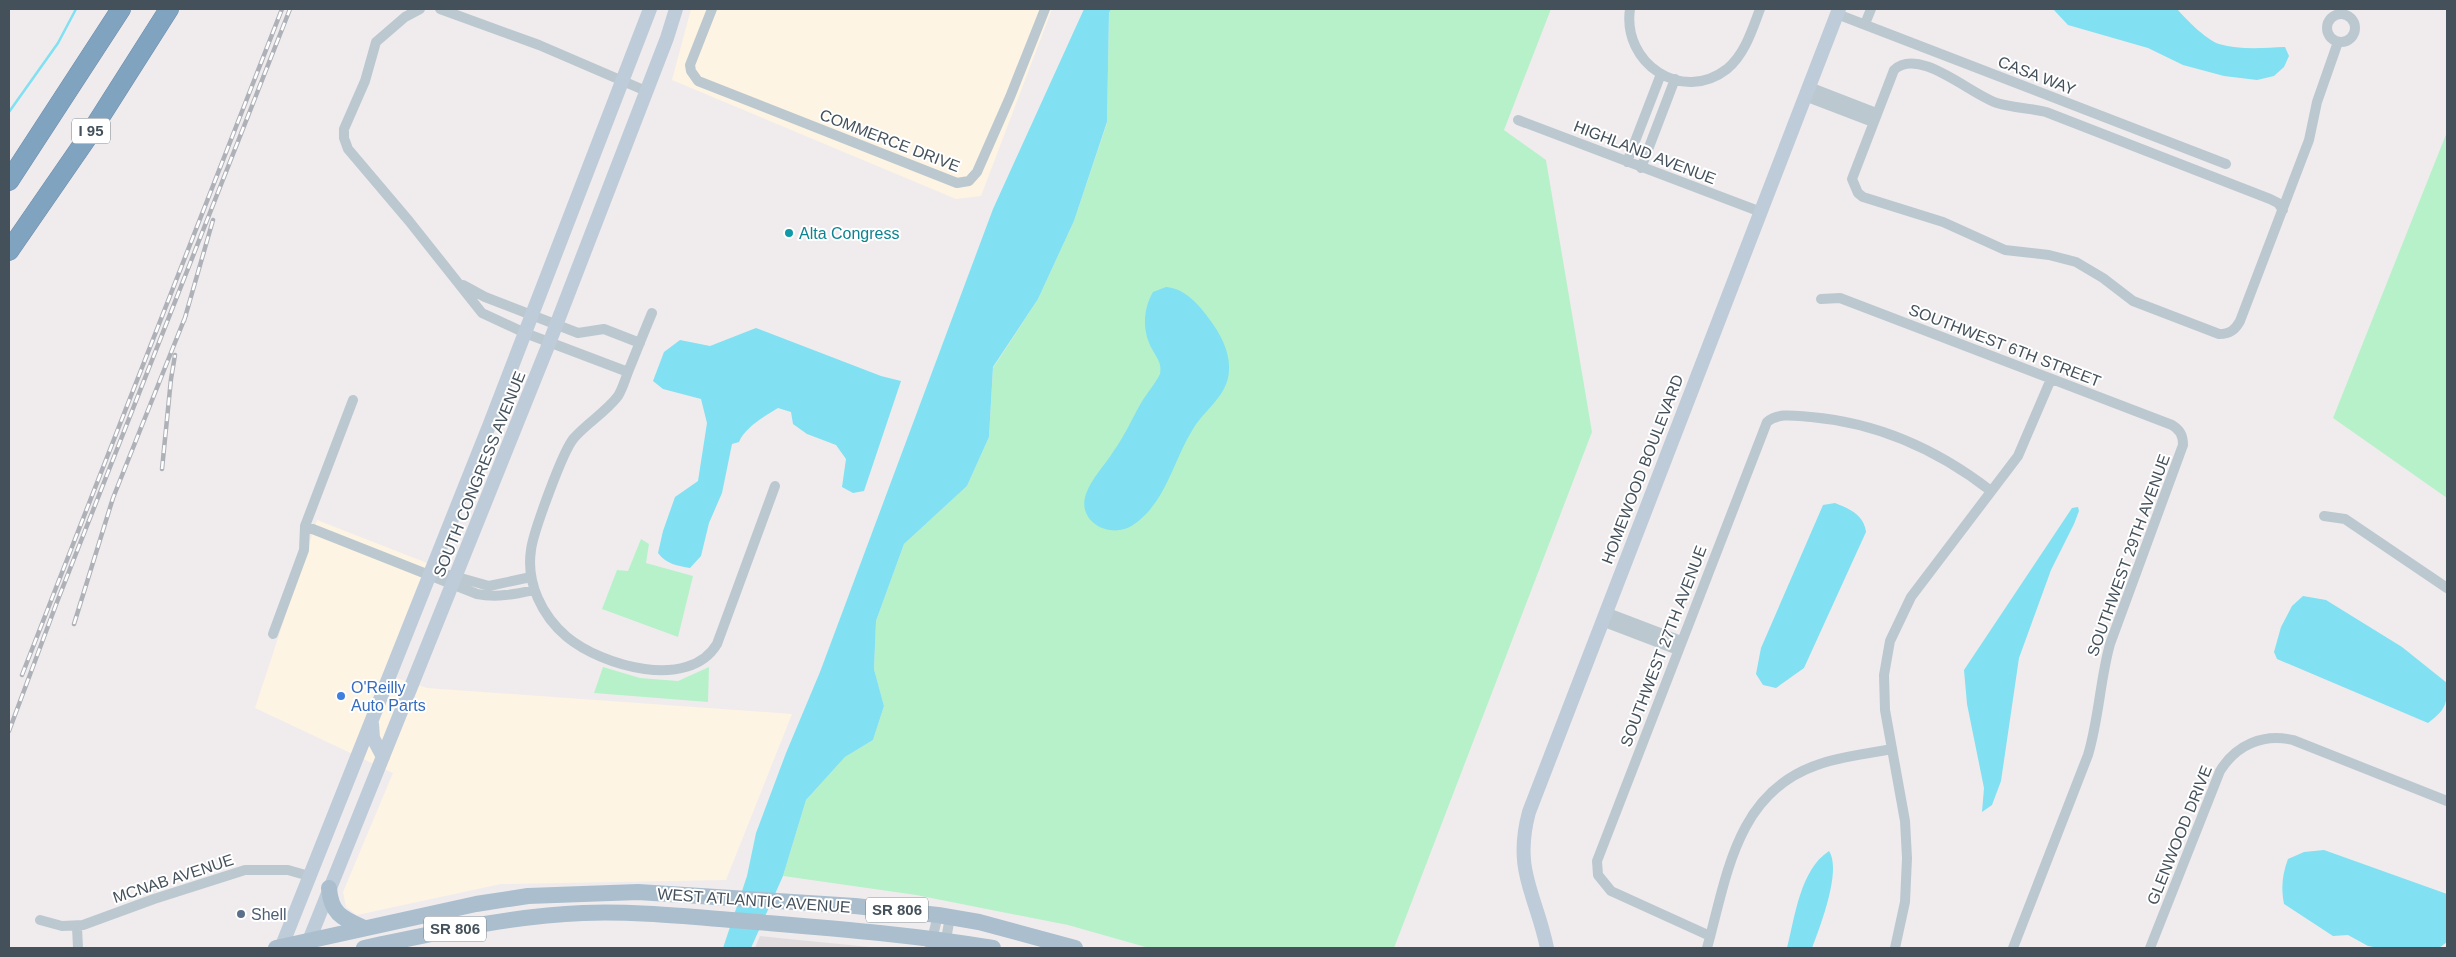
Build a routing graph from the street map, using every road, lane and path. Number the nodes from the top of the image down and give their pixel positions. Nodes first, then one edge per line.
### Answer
1 (121, 9) edge
2 (169, 9) edge
3 (420, 9) edge
4 (440, 9) edge
5 (650, 9) edge
6 (676, 9) edge
7 (712, 9) edge
8 (1045, 9) edge
9 (1630, 9) edge
10 (1760, 9) edge
11 (1871, 9) edge
12 (1838, 11) edge
13 (1865, 24) junction
14 (2338, 42) dead end
15 (1668, 77) junction
16 (624, 80) junction
17 (646, 91) junction
18 (1807, 91) junction
19 (1874, 117) junction
20 (1518, 120) dead end
21 (1626, 162) junction
22 (2226, 164) dead end
23 (1640, 168) junction
24 (9, 181) edge
25 (2283, 210) junction
26 (1761, 212) junction
27 (9, 251) edge
28 (458, 282) junction
29 (1821, 299) dead end
30 (652, 312) dead end
31 (532, 315) junction
32 (557, 324) junction
33 (525, 333) junction
34 (550, 341) junction
35 (640, 343) junction
36 (628, 372) junction
37 (2051, 379) junction
38 (353, 400) dead end
39 (2177, 428) joint
40 (775, 486) dead end
41 (1991, 491) junction
42 (2324, 516) dead end
43 (305, 526) junction
44 (430, 575) junction
45 (531, 577) junction
46 (455, 580) junction
47 (2447, 588) edge
48 (534, 590) junction
49 (1603, 617) junction
50 (273, 634) dead end
51 (1679, 646) junction
52 (372, 724) junction
53 (1892, 749) junction
54 (383, 757) junction
55 (2447, 801) edge
56 (310, 876) junction
57 (329, 888) junction
58 (638, 892) junction
59 (638, 914) junction
60 (944, 916) junction
61 (40, 920) dead end
62 (77, 927) junction
63 (364, 928) junction
64 (1710, 936) junction
65 (307, 944) edge
66 (938, 944) edge
67 (78, 948) edge
68 (279, 948) edge
69 (364, 948) edge
70 (992, 948) edge
71 (1075, 948) edge
72 (1547, 948) edge
73 (1707, 948) edge
74 (1894, 948) edge
75 (2013, 948) edge
76 (2150, 948) edge

1 - 24 highway, I 95
2 - 27 highway, I 95
3 - 28 street
4 - 16 street
5 - 16 main road, SOUTH CONGRESS AVENUE
6 - 17 main road, SOUTH CONGRESS AVENUE
7 - 8 street, COMMERCE DRIVE
9 - 15 street
10 - 15 street
11 - 13 street
12 - 13 street, CASA WAY
12 - 18 main road, HOMEWOOD BOULEVARD
13 - 22 street, CASA WAY
14 - 25 street
15 - 21 street
15 - 23 street
16 - 17 street
16 - 31 main road, SOUTH CONGRESS AVENUE
17 - 32 main road, SOUTH CONGRESS AVENUE
18 - 19 street
18 - 26 main road, HOMEWOOD BOULEVARD
19 - 25 street
19 - 25 street
20 - 21 street, HIGHLAND AVENUE
21 - 23 street, HIGHLAND AVENUE
23 - 26 street, HIGHLAND AVENUE
26 - 49 main road, HOMEWOOD BOULEVARD
28 - 31 street
28 - 33 street
29 - 37 street, SOUTHWEST 6TH STREET
30 - 35 street
31 - 32 street
31 - 33 main road, SOUTH CONGRESS AVENUE
32 - 34 main road, SOUTH CONGRESS AVENUE
32 - 35 street
33 - 34 street
33 - 44 main road, SOUTH CONGRESS AVENUE
34 - 36 street
34 - 46 main road, SOUTH CONGRESS AVENUE
35 - 36 street
36 - 45 street
37 - 39 street, SOUTHWEST 6TH STREET
37 - 41 street
38 - 43 street
39 - 75 street, SOUTHWEST 29TH AVENUE
40 - 48 street
41 - 51 street, SOUTHWEST 27TH AVENUE
41 - 53 street
42 - 47 street
43 - 44 street
43 - 50 street
44 - 46 street
44 - 52 main road, SOUTH CONGRESS AVENUE
45 - 46 street
45 - 48 street
46 - 48 street
46 - 54 main road, SOUTH CONGRESS AVENUE
49 - 51 street
49 - 72 main road, HOMEWOOD BOULEVARD
51 - 64 street, SOUTHWEST 27TH AVENUE
52 - 54 main road
52 - 56 main road, SOUTH CONGRESS AVENUE
53 - 64 street
53 - 74 street
54 - 57 main road, SOUTH CONGRESS AVENUE
55 - 76 street, GLENWOOD DRIVE
56 - 62 street, MCNAB AVENUE
56 - 68 main road, SOUTH CONGRESS AVENUE
57 - 63 main road
57 - 65 main road, SOUTH CONGRESS AVENUE
58 - 59 street, WEST ATLANTIC AVENUE
58 - 60 main road, WEST ATLANTIC AVENUE / SR 806
58 - 63 main road, WEST ATLANTIC AVENUE / SR 806
59 - 66 main road, WEST ATLANTIC AVENUE / SR 806
59 - 69 main road, WEST ATLANTIC AVENUE / SR 806
60 - 66 street
60 - 71 main road, WEST ATLANTIC AVENUE / SR 806
61 - 62 street
62 - 67 street
63 - 65 main road, WEST ATLANTIC AVENUE / SR 806
64 - 73 street
65 - 68 main road, WEST ATLANTIC AVENUE / SR 806
66 - 70 main road, WEST ATLANTIC AVENUE / SR 806

